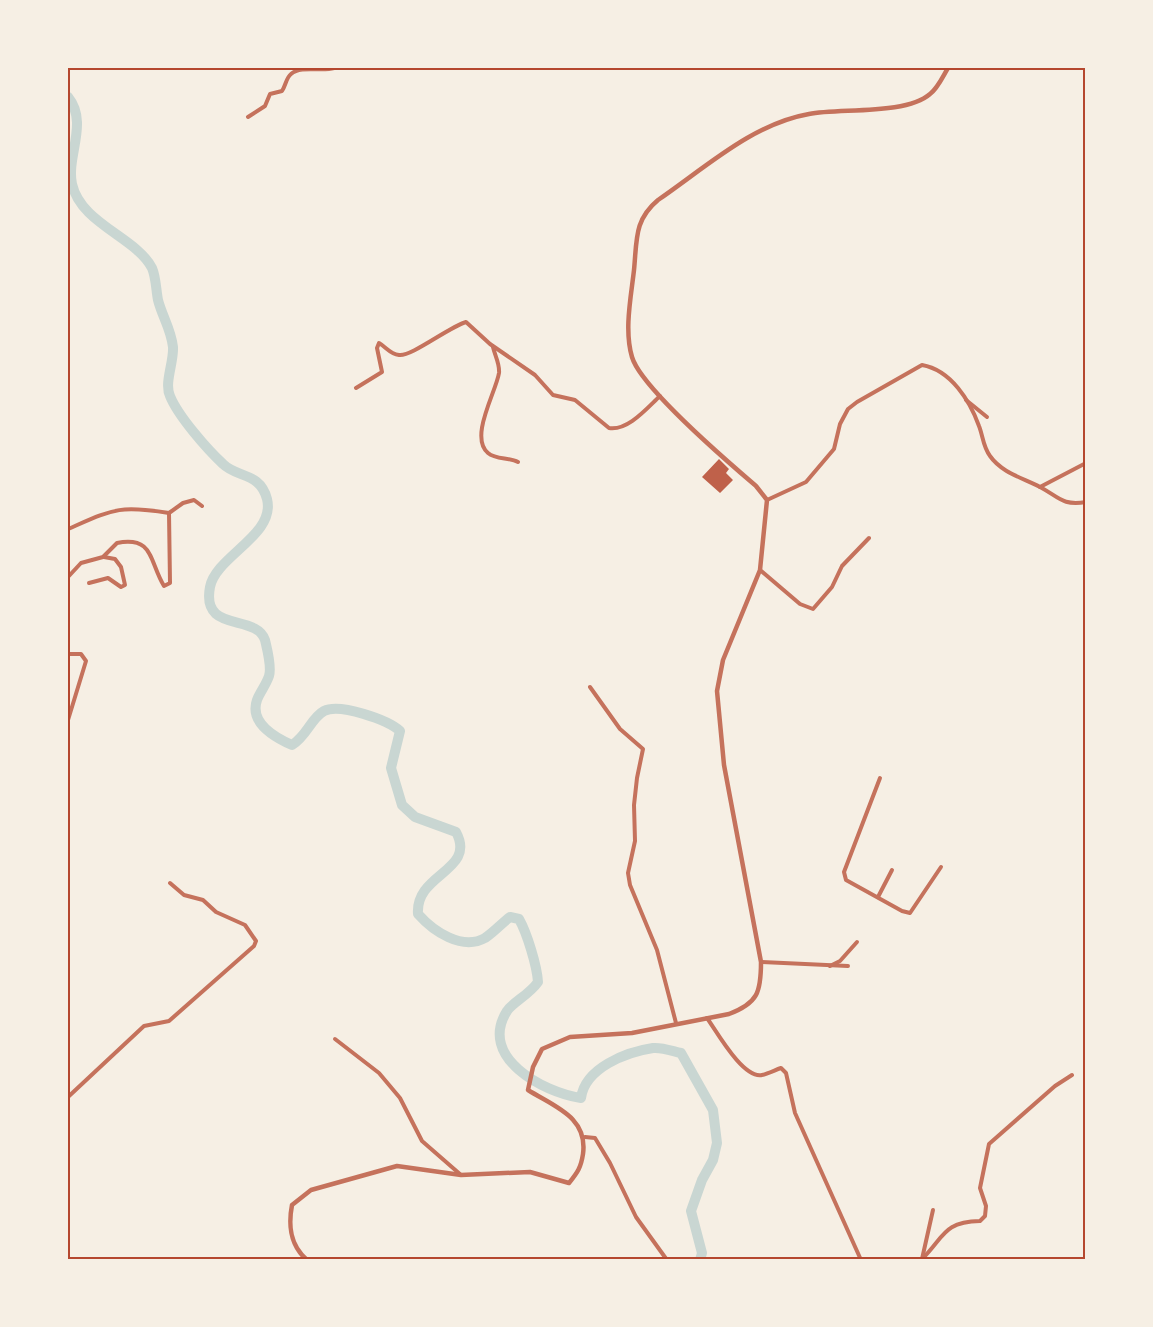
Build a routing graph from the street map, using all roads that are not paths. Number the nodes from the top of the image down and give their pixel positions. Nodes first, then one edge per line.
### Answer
1 (334, 68) edge
2 (948, 68) edge
3 (248, 117) dead end
4 (492, 346) junction
5 (356, 388) dead end
6 (660, 396) junction
7 (965, 400) junction
8 (987, 417) dead end
9 (519, 462) dead end
10 (1086, 463) edge
11 (1040, 487) junction
12 (767, 500) junction
13 (1086, 502) edge
14 (202, 506) dead end
15 (170, 513) junction
16 (68, 529) edge
17 (869, 538) dead end
18 (103, 557) junction
19 (760, 570) junction
20 (68, 577) edge
21 (89, 583) dead end
22 (68, 654) edge
23 (590, 687) dead end
24 (68, 720) edge
25 (880, 778) dead end
26 (941, 867) dead end
27 (892, 870) dead end
28 (170, 883) dead end
29 (878, 897) junction
30 (857, 942) dead end
31 (761, 962) junction
32 (830, 966) junction
33 (848, 966) dead end
34 (707, 1018) junction
35 (676, 1023) junction
36 (335, 1039) dead end
37 (1072, 1075) dead end
38 (68, 1097) edge
39 (585, 1137) junction
40 (461, 1175) junction
41 (933, 1210) dead end
42 (922, 1259) edge
43 (307, 1260) edge
44 (667, 1260) edge
45 (861, 1260) edge

1 - 3 street
2 - 6 street
4 - 5 street
4 - 6 street
4 - 9 street
6 - 12 street
7 - 8 street
7 - 11 street
7 - 12 street
10 - 11 street
11 - 13 street
12 - 19 street
14 - 15 street
15 - 16 street
15 - 18 street
17 - 19 street
18 - 20 street
18 - 21 street
19 - 31 street
22 - 24 street
23 - 35 street
25 - 29 street
26 - 29 street
27 - 29 street
28 - 38 street
30 - 32 street
31 - 32 street
31 - 34 street
32 - 33 street
34 - 35 street
34 - 45 street
35 - 39 street
36 - 40 street
37 - 42 street
39 - 40 street
39 - 44 street
40 - 43 street
41 - 42 street

